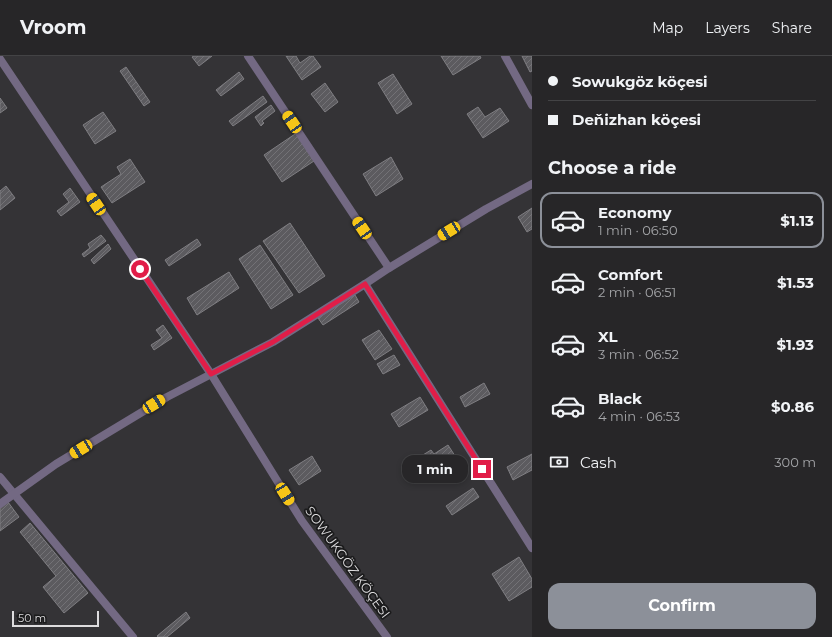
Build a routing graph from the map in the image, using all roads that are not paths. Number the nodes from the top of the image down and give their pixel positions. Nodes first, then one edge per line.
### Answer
1 (248, 56) edge
2 (505, 56) edge
3 (0, 60) edge
4 (532, 104) edge
5 (532, 184) edge
6 (389, 268) junction
7 (365, 284) junction
8 (211, 374) junction
9 (0, 477) edge
10 (14, 494) junction
11 (0, 504) edge
12 (532, 548) edge
13 (133, 637) edge
14 (387, 637) edge

1 - 6 street
2 - 4 street
3 - 8 street, SOWUKGÖZ KÖÇESI
5 - 6 street
6 - 7 street
7 - 8 street
7 - 12 street
8 - 10 street
8 - 14 street, SOWUKGÖZ KÖÇESI
9 - 10 street
10 - 11 street
10 - 13 street

